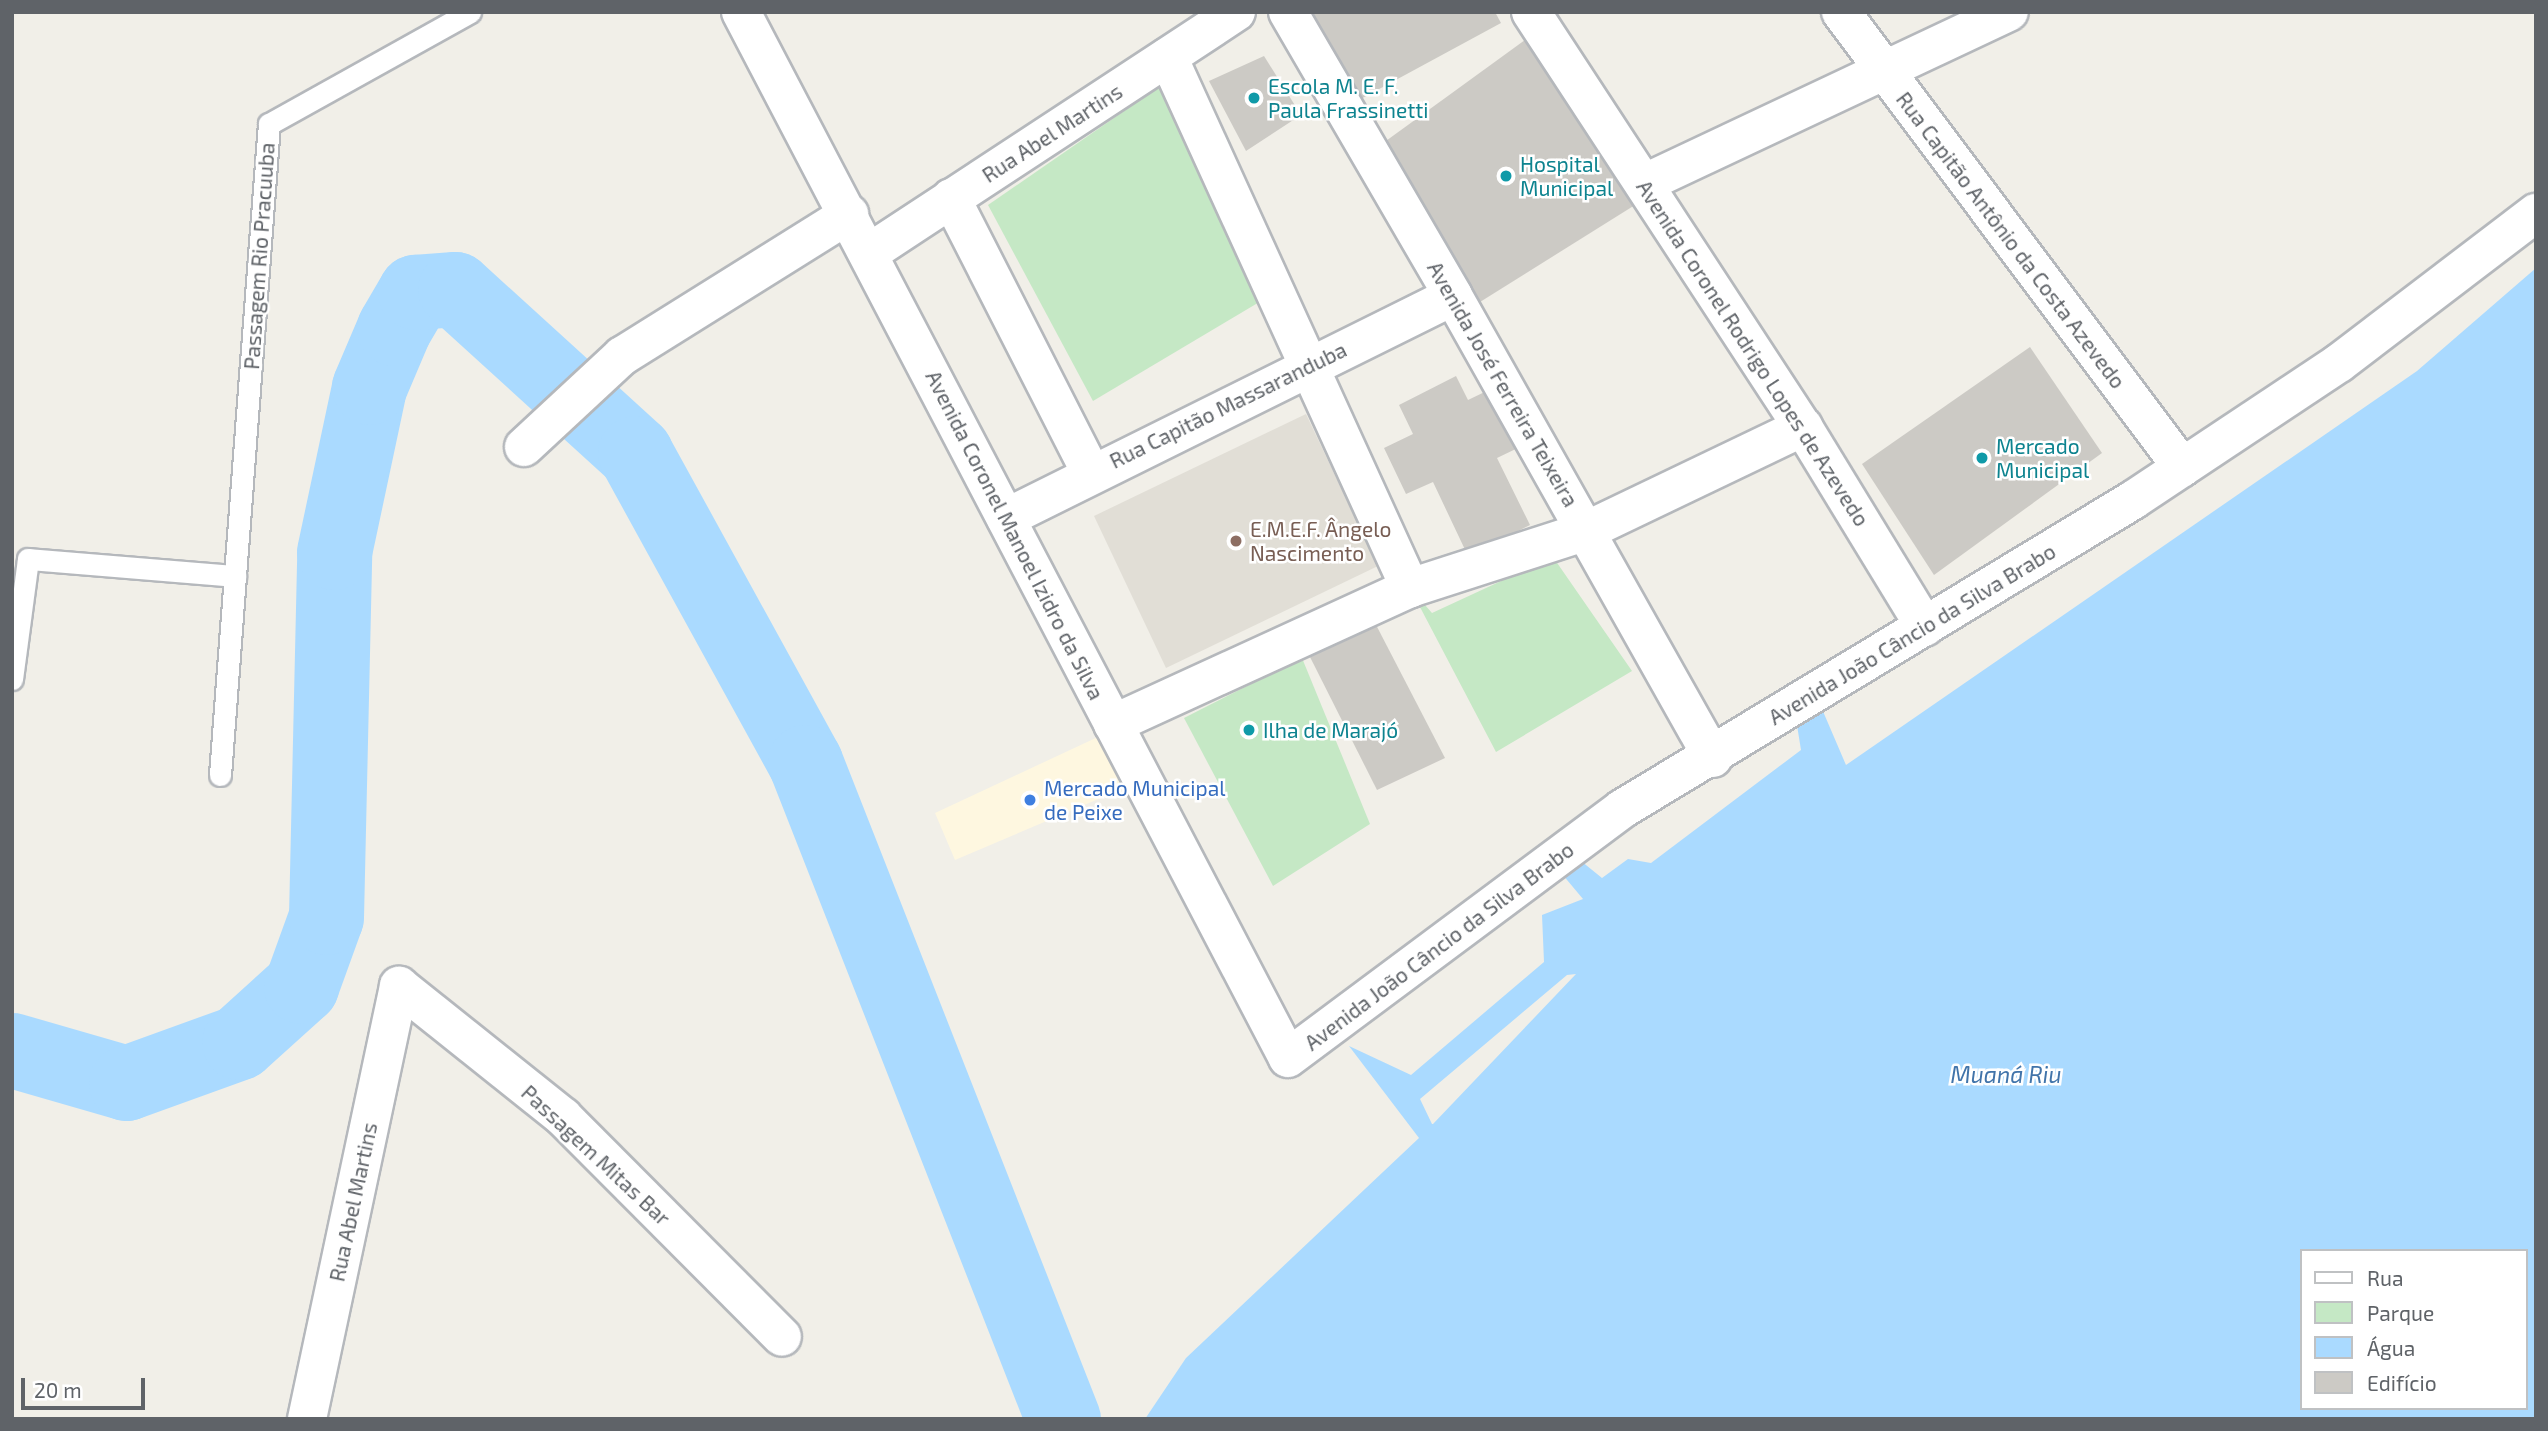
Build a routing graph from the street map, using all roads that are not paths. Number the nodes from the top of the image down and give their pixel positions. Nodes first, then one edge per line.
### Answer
1 (470, 12) edge
2 (741, 12) edge
3 (1236, 12) edge
4 (1288, 12) edge
5 (1531, 12) edge
6 (1841, 12) edge
7 (2009, 12) edge
8 (1168, 57) junction
9 (1882, 68) junction
10 (1645, 183) junction
11 (951, 198) junction
12 (2536, 212) edge
13 (849, 214) junction
14 (869, 253) junction
15 (1453, 296) junction
16 (1306, 366) junction
17 (1803, 427) junction
18 (524, 447) dead end
19 (2182, 467) junction
20 (1091, 473) junction
21 (1006, 519) junction
22 (1586, 531) junction
23 (235, 576) junction
24 (1410, 588) junction
25 (1925, 627) junction
26 (12, 679) edge
27 (1112, 724) junction
28 (1713, 758) junction
29 (220, 775) dead end
30 (400, 986) joint
31 (1288, 1058) joint
32 (782, 1337) dead end
33 (307, 1419) edge

1 - 23 lane, Passagem Rio Pracuuba
2 - 13 street, Avenida Coronel Manoel Izidro da Silva
3 - 8 street, Rua Abel Martins
4 - 15 street, Avenida José Ferreira Teixeira
5 - 10 street, Avenida Coronel Rodrigo Lopes de Azevedo
6 - 9 street, Rua Capitão Antônio da Costa Azevedo
7 - 9 street
8 - 11 street, Rua Abel Martins
8 - 16 street
9 - 10 street
9 - 19 street, Rua Capitão Antônio da Costa Azevedo
10 - 17 street, Avenida Coronel Rodrigo Lopes de Azevedo
11 - 14 street, Rua Abel Martins
11 - 20 street
12 - 19 street, Avenida João Câncio da Silva Brabo
13 - 14 street, Avenida Coronel Manoel Izidro da Silva
13 - 18 street
14 - 21 street, Avenida Coronel Manoel Izidro da Silva
15 - 16 street, Rua Capitão Massaranduba
15 - 22 street, Avenida José Ferreira Teixeira
16 - 20 street, Rua Capitão Massaranduba
16 - 24 street
17 - 22 street
17 - 25 street, Avenida Coronel Rodrigo Lopes de Azevedo
19 - 25 street, Avenida João Câncio da Silva Brabo
20 - 21 street, Rua Capitão Massaranduba
21 - 27 street, Avenida Coronel Manoel Izidro da Silva
22 - 24 street
22 - 28 street, Avenida José Ferreira Teixeira
23 - 26 lane
23 - 29 lane, Passagem Rio Pracuuba
24 - 27 street
25 - 28 street, Avenida João Câncio da Silva Brabo
27 - 31 street, Avenida Coronel Manoel Izidro da Silva
28 - 31 street, Avenida João Câncio da Silva Brabo
30 - 32 street, Passagem Mitas Bar
30 - 33 street, Rua Abel Martins

